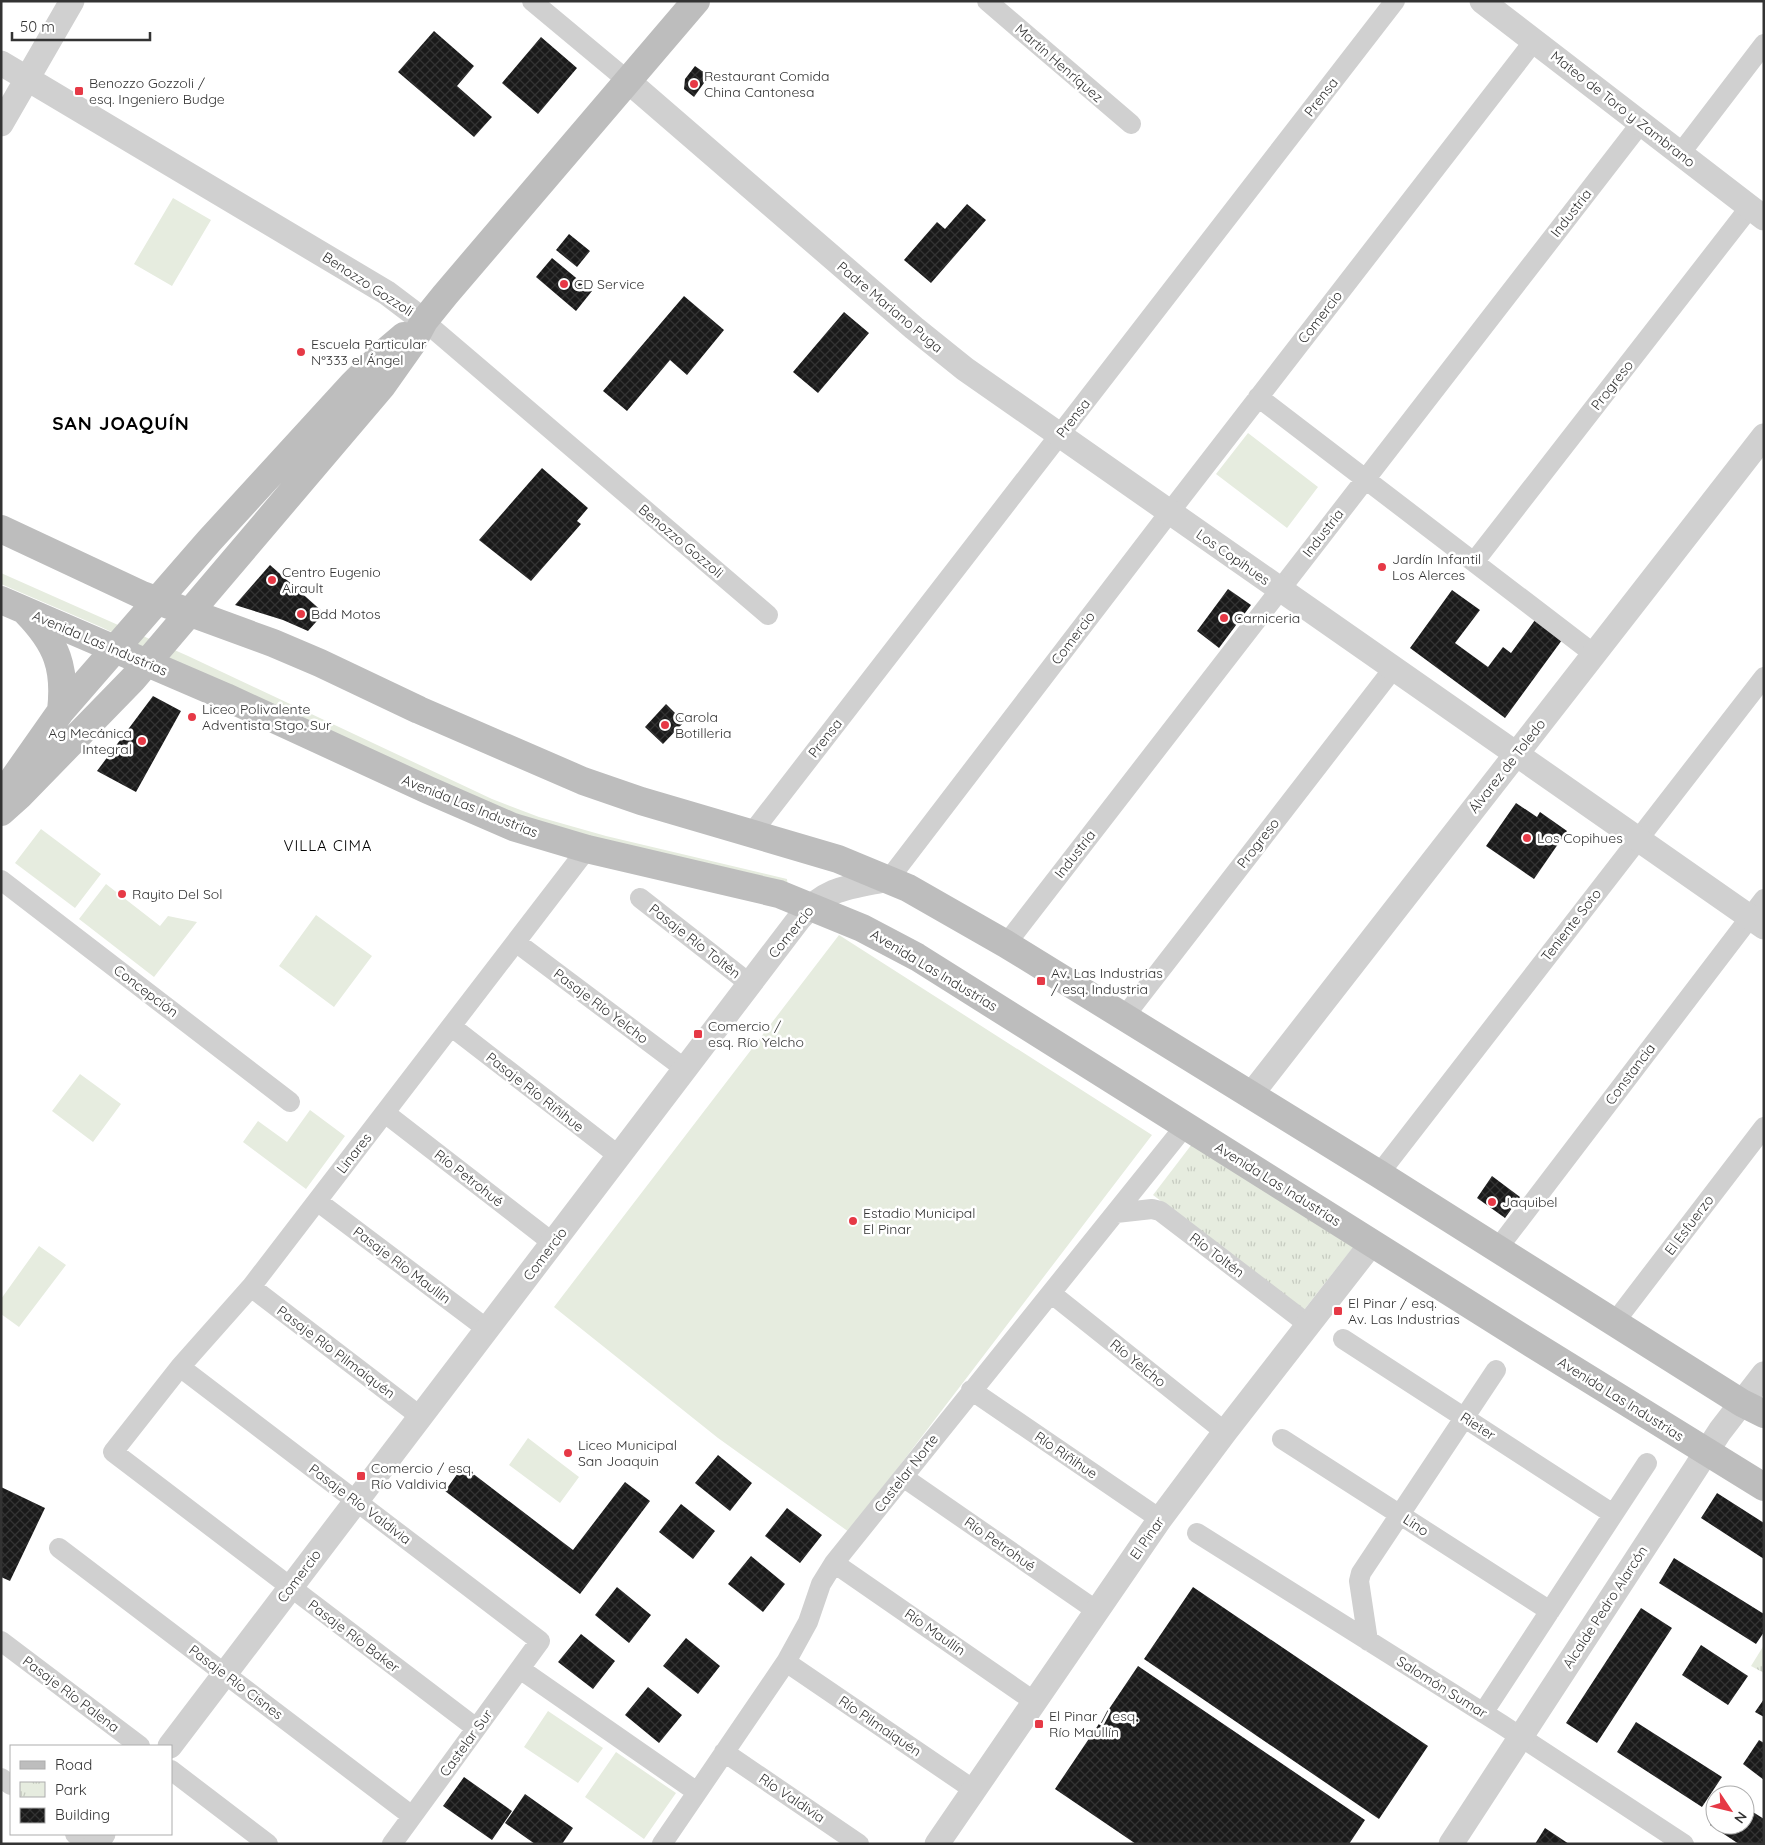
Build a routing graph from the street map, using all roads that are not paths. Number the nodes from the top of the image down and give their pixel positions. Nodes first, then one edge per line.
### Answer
1 (72, 1) edge
2 (532, 1) edge
3 (696, 1) edge
4 (987, 1) edge
5 (1395, 1) edge
6 (1490, 4) edge
7 (1534, 41) junction
8 (1764, 44) edge
9 (1, 63) edge
10 (28, 78) junction
11 (628, 81) junction
12 (1640, 123) junction
13 (1, 124) edge
14 (1131, 124) dead end
15 (1680, 154) junction
16 (1757, 213) edge
17 (424, 321) junction
18 (1258, 397) junction
19 (1059, 436) junction
20 (1764, 436) edge
21 (1365, 478) junction
22 (1169, 513) junction
23 (1, 530) edge
24 (1474, 562) junction
25 (1279, 589) junction
26 (158, 601) junction
27 (13, 606) edge
28 (190, 612) junction
29 (768, 615) dead end
30 (115, 648) junction
31 (1594, 654) junction
32 (147, 662) junction
33 (1393, 669) junction
34 (1764, 677) edge
35 (61, 711) junction
36 (1516, 755) junction
37 (1, 795) edge
38 (1, 812) edge
39 (751, 834) junction
40 (1638, 839) junction
41 (587, 849) junction
42 (889, 879) junction
43 (1, 880) edge
44 (640, 898) dead end
45 (811, 906) junction
46 (1759, 915) edge
47 (517, 943) junction
48 (1006, 944) junction
49 (750, 984) junction
50 (1124, 1017) junction
51 (452, 1027) junction
52 (685, 1069) junction
53 (1250, 1096) junction
54 (290, 1102) dead end
55 (385, 1114) junction
56 (1185, 1126) junction
57 (1764, 1127) edge
58 (619, 1156) junction
59 (1379, 1174) junction
60 (317, 1201) junction
61 (1116, 1213) junction
62 (553, 1243) junction
63 (1372, 1243) junction
64 (1498, 1248) junction
65 (251, 1287) junction
66 (1052, 1294) junction
67 (1614, 1323) junction
68 (1309, 1325) junction
69 (487, 1329) junction
70 (1343, 1339) dead end
71 (180, 1367) junction
72 (1496, 1370) dead end
73 (1764, 1374) edge
74 (971, 1390) junction
75 (1753, 1409) edge
76 (421, 1416) junction
77 (1464, 1418) junction
78 (1225, 1432) junction
79 (1282, 1439) dead end
80 (113, 1452) joint
81 (1707, 1452) junction
82 (1647, 1463) dead end
83 (903, 1476) junction
84 (1764, 1487) edge
85 (356, 1501) junction
86 (1400, 1514) junction
87 (1613, 1514) junction
88 (1160, 1519) junction
89 (1197, 1533) dead end
90 (59, 1548) dead end
91 (834, 1563) junction
92 (291, 1588) junction
93 (1097, 1610) junction
94 (1550, 1611) junction
95 (1, 1641) edge
96 (540, 1641) joint
97 (1368, 1641) junction
98 (786, 1662) junction
99 (520, 1669) junction
100 (225, 1674) junction
101 (1034, 1702) junction
102 (1483, 1713) junction
103 (476, 1728) junction
104 (1521, 1737) junction
105 (139, 1745) edge
106 (171, 1745) edge
107 (724, 1752) junction
108 (172, 1771) edge
109 (974, 1790) junction
110 (697, 1792) junction
111 (412, 1816) junction
112 (76, 1835) edge
113 (88, 1844) edge
114 (268, 1844) edge
115 (392, 1844) edge
116 (662, 1844) edge
117 (859, 1844) edge
118 (937, 1844) edge
119 (1451, 1844) edge
120 (1684, 1844) edge

1 - 10 street
2 - 11 street
3 - 11 main road
4 - 14 street, Martín Henríquez
5 - 19 street, Prensa
6 - 7 street, Mateo de Toro y Zambrano
7 - 12 street, Mateo de Toro y Zambrano
7 - 18 street, Comercio
8 - 15 street
9 - 10 street, Benozzo Gozzoli
10 - 13 street
10 - 17 street, Benozzo Gozzoli
11 - 17 main road
11 - 19 street, Padre Mariano Puga
12 - 15 street, Mateo de Toro y Zambrano
12 - 21 street, Industria
15 - 16 street, Mateo de Toro y Zambrano
16 - 24 street, Progreso
17 - 26 main road
17 - 28 main road
17 - 29 street, Benozzo Gozzoli
18 - 21 street
18 - 22 street, Comercio
19 - 22 street, Padre Mariano Puga
19 - 39 street, Prensa
20 - 31 street, Álvarez de Toledo
21 - 24 street
21 - 25 street, Industria
22 - 25 street, Los Copihues
22 - 42 street, Comercio
23 - 26 main road
24 - 31 street
25 - 33 street, Los Copihues
25 - 48 street, Industria
26 - 28 main road
26 - 30 main road
27 - 30 main road, Avenida Las Industrias
27 - 35 main road
28 - 32 main road
28 - 39 main road
30 - 32 main road, Avenida Las Industrias
30 - 35 main road
31 - 36 street, Álvarez de Toledo
32 - 38 main road
32 - 41 main road, Avenida Las Industrias
33 - 36 street, Los Copihues
33 - 50 street, Progreso
34 - 40 street, Teniente Soto
35 - 37 main road
36 - 40 street, Los Copihues
36 - 53 street, Álvarez de Toledo
39 - 42 main road
40 - 46 street, Los Copihues
40 - 59 street, Teniente Soto
41 - 45 main road, Avenida Las Industrias
41 - 47 street, Linares
42 - 45 street, Comercio
42 - 48 main road
43 - 54 street, Concepción
44 - 49 street, Pasaje Río Toltén
45 - 49 street, Comercio
45 - 56 main road, Avenida Las Industrias
46 - 64 street, Constancia
47 - 51 street, Linares
47 - 52 street, Pasaje Río Yelcho
48 - 50 main road
49 - 52 street, Comercio
50 - 53 main road
51 - 55 street, Linares
51 - 58 street, Pasaje Río Riñihue
52 - 58 street, Comercio
53 - 59 main road
55 - 60 street, Linares
55 - 62 street, Río Petrohué
56 - 61 street, Castelar Norte
56 - 63 main road, Avenida Las Industrias
57 - 67 street, El Esfuerzo
58 - 62 street, Comercio
59 - 64 main road
60 - 65 street, Linares
60 - 69 street, Pasaje Río Maullín
61 - 66 street, Castelar Norte
61 - 68 street, Río Toltén
62 - 69 street, Comercio
63 - 68 street, El Pinar
63 - 81 main road, Avenida Las Industrias
64 - 67 main road
65 - 71 street, Linares
65 - 76 street, Pasaje Río Pilmaiquén
66 - 74 street, Castelar Norte
66 - 78 street, Río Yelcho
67 - 75 main road
68 - 78 street, El Pinar
69 - 76 street, Comercio
70 - 77 street, Rieter
71 - 80 street, Linares
71 - 85 street, Pasaje Río Valdivia
72 - 77 street
73 - 75 street, Alcalde Pedro Alarcón
74 - 83 street, Castelar Norte
74 - 88 street, Río Riñihue
75 - 81 street, Alcalde Pedro Alarcón
76 - 85 street, Comercio
77 - 86 street
77 - 87 street, Rieter
78 - 88 street, El Pinar
79 - 86 street, Lino
80 - 92 street, Pasaje Río Baker
81 - 84 main road, Avenida Las Industrias
81 - 104 street, Alcalde Pedro Alarcón
82 - 87 street
83 - 91 street, Castelar Norte
83 - 93 street, Río Petrohué
85 - 92 street, Comercio
85 - 96 street, Pasaje Río Valdivia
86 - 94 street, Lino
86 - 97 street
87 - 94 street
88 - 93 street, El Pinar
89 - 97 street, Salomón Sumar
90 - 100 street, Pasaje Río Cisnes
91 - 98 street, Castelar Norte
91 - 101 street, Río Maullín
92 - 100 street, Comercio
92 - 103 street, Pasaje Río Baker
93 - 101 street, El Pinar
94 - 102 street
95 - 105 street, Pasaje Río Palena
96 - 99 street, Castelar Sur
97 - 102 street, Salomón Sumar
98 - 107 street, Castelar Norte
98 - 109 street, Río Pilmaiquén
99 - 103 street, Castelar Sur
99 - 110 street
100 - 106 street, Comercio
100 - 111 street, Pasaje Río Cisnes
101 - 109 street, El Pinar
102 - 104 street, Salomón Sumar
103 - 111 street, Castelar Sur
104 - 119 street, Alcalde Pedro Alarcón
104 - 120 street, Salomón Sumar
107 - 110 street, Castelar Norte
107 - 117 street, Río Valdivia
108 - 114 street
109 - 118 street, El Pinar
110 - 116 street, Castelar Norte
111 - 115 street, Castelar Sur
112 - 113 street

